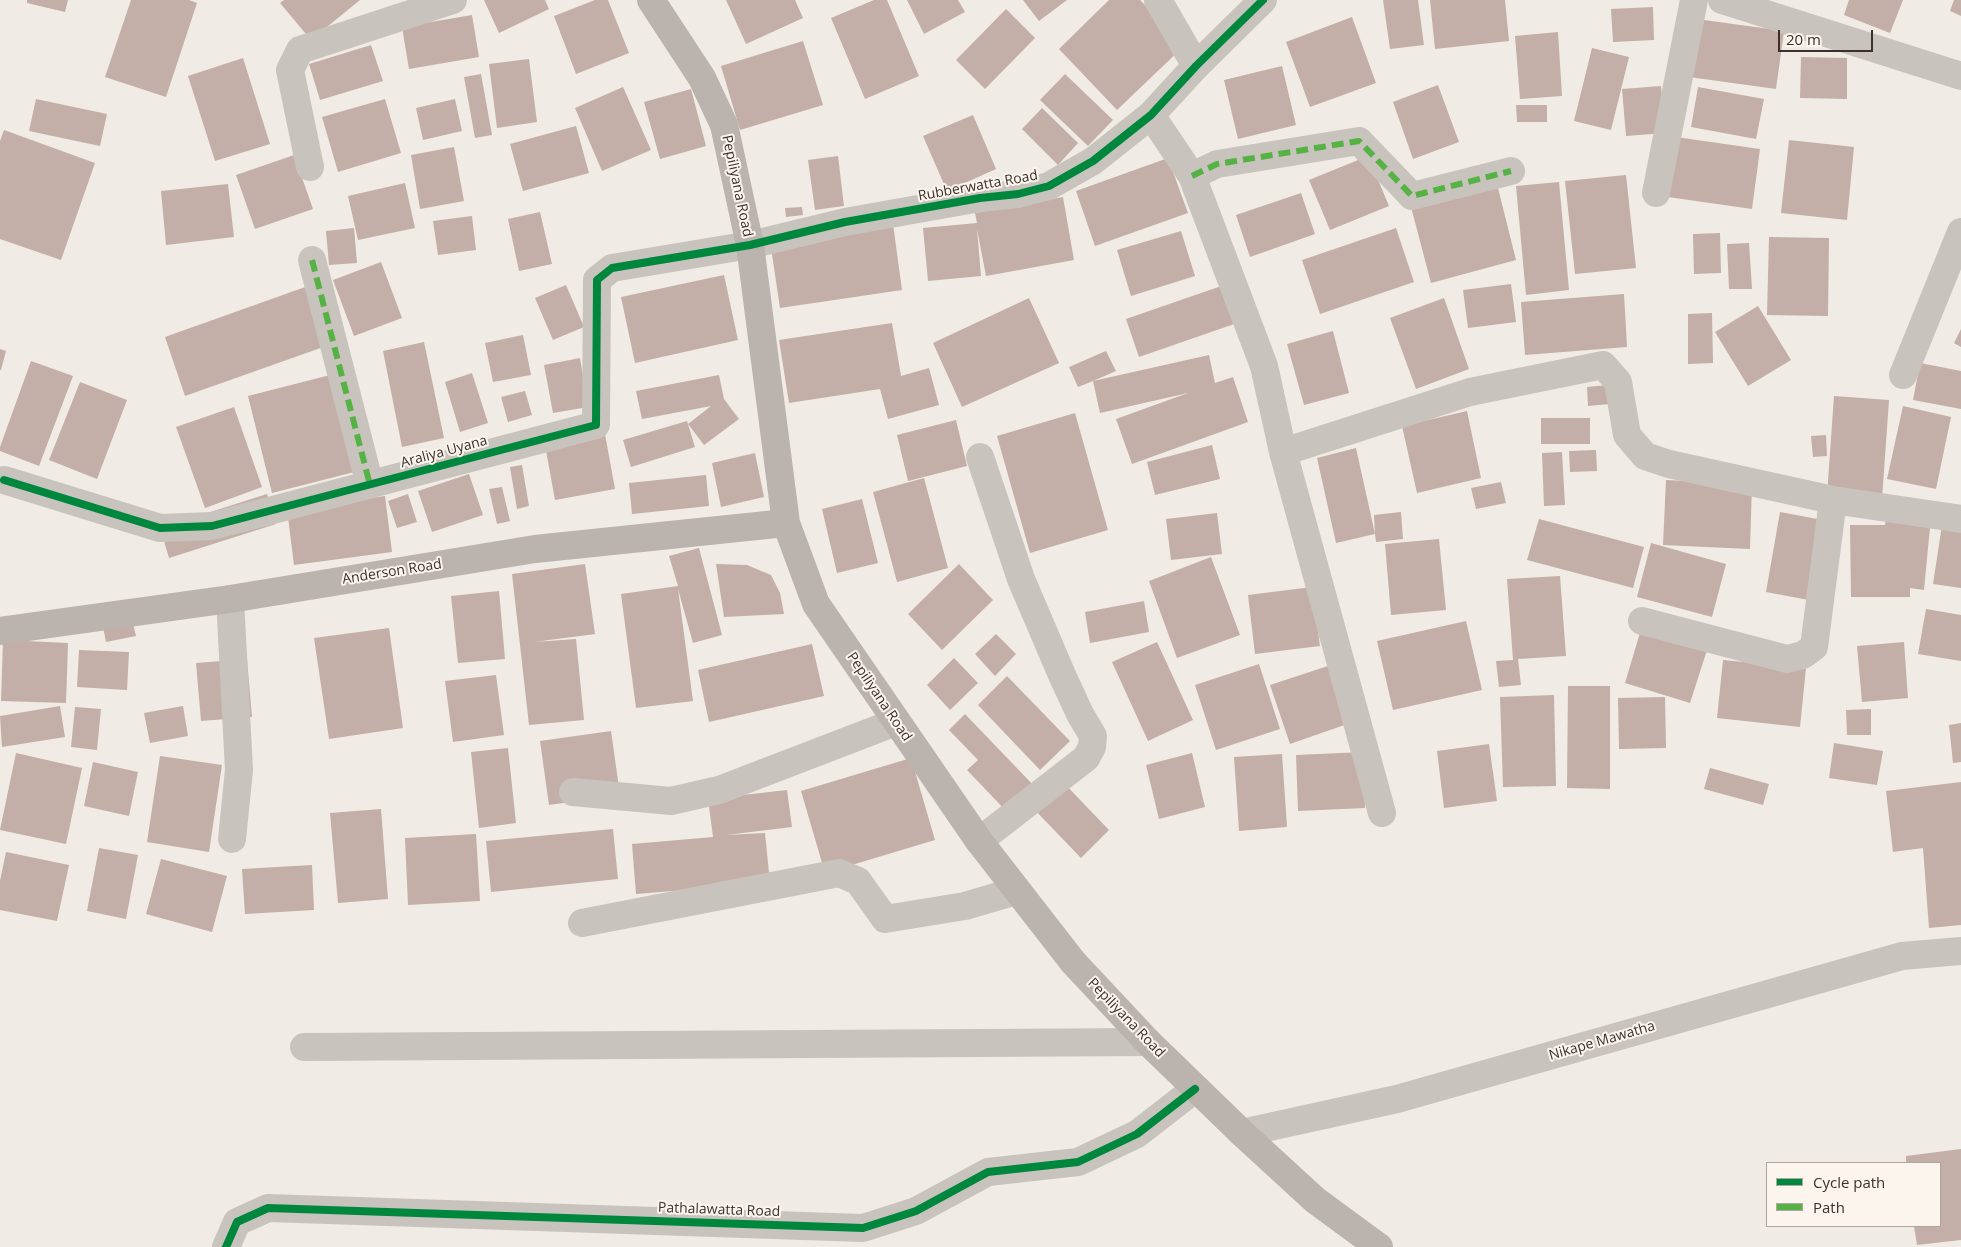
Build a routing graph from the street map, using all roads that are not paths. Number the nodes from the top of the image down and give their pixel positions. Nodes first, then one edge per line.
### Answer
1 (453, 0) edge
2 (651, 0) edge
3 (1158, 0) edge
4 (1263, 0) edge
5 (1694, 0) edge
6 (1722, 0) edge
7 (1196, 66) junction
8 (1961, 76) edge
9 (1151, 115) junction
10 (310, 167) dead end
11 (1511, 171) dead end
12 (1192, 176) junction
13 (1656, 193) dead end
14 (1961, 232) edge
15 (750, 245) junction
16 (312, 260) dead end
17 (1903, 375) dead end
18 (1283, 452) junction
19 (980, 457) dead end
20 (4, 480) dead end
21 (370, 485) junction
22 (1833, 500) junction
23 (1961, 519) edge
24 (786, 523) junction
25 (230, 599) junction
26 (1642, 621) dead end
27 (0, 631) edge
28 (896, 722) junction
29 (573, 792) dead end
30 (1382, 813) dead end
31 (232, 839) dead end
32 (979, 841) junction
33 (1016, 891) junction
34 (582, 923) dead end
35 (1961, 951) edge
36 (1148, 1042) junction
37 (304, 1047) dead end
38 (1195, 1089) junction
39 (1242, 1134) junction
40 (226, 1247) edge
41 (1379, 1247) edge

1 - 10 street
2 - 15 main road, Pepiliyana Road
3 - 7 street
4 - 7 street, Rubberwatta Road
5 - 13 street
6 - 8 street
7 - 9 street, Rubberwatta Road
9 - 12 street
9 - 15 street, Rubberwatta Road
11 - 12 street
12 - 18 street
14 - 17 street
15 - 21 street, Araliya Uyana
15 - 24 main road, Pepiliyana Road
16 - 21 street
18 - 22 street
18 - 30 street
19 - 32 street
20 - 21 street, Araliya Uyana
22 - 23 street
22 - 26 street
24 - 25 main road, Anderson Road
24 - 28 main road, Pepiliyana Road
25 - 27 main road, Anderson Road
25 - 31 street
28 - 29 street
28 - 32 main road, Pepiliyana Road
32 - 33 main road, Pepiliyana Road
33 - 34 street
33 - 36 main road, Pepiliyana Road
35 - 39 street, Nikape Mawatha
36 - 37 street
36 - 38 main road, Pepiliyana Road
38 - 39 main road, Pepiliyana Road
38 - 40 street, Pathalawatta Road
39 - 41 main road, Pepiliyana Road

